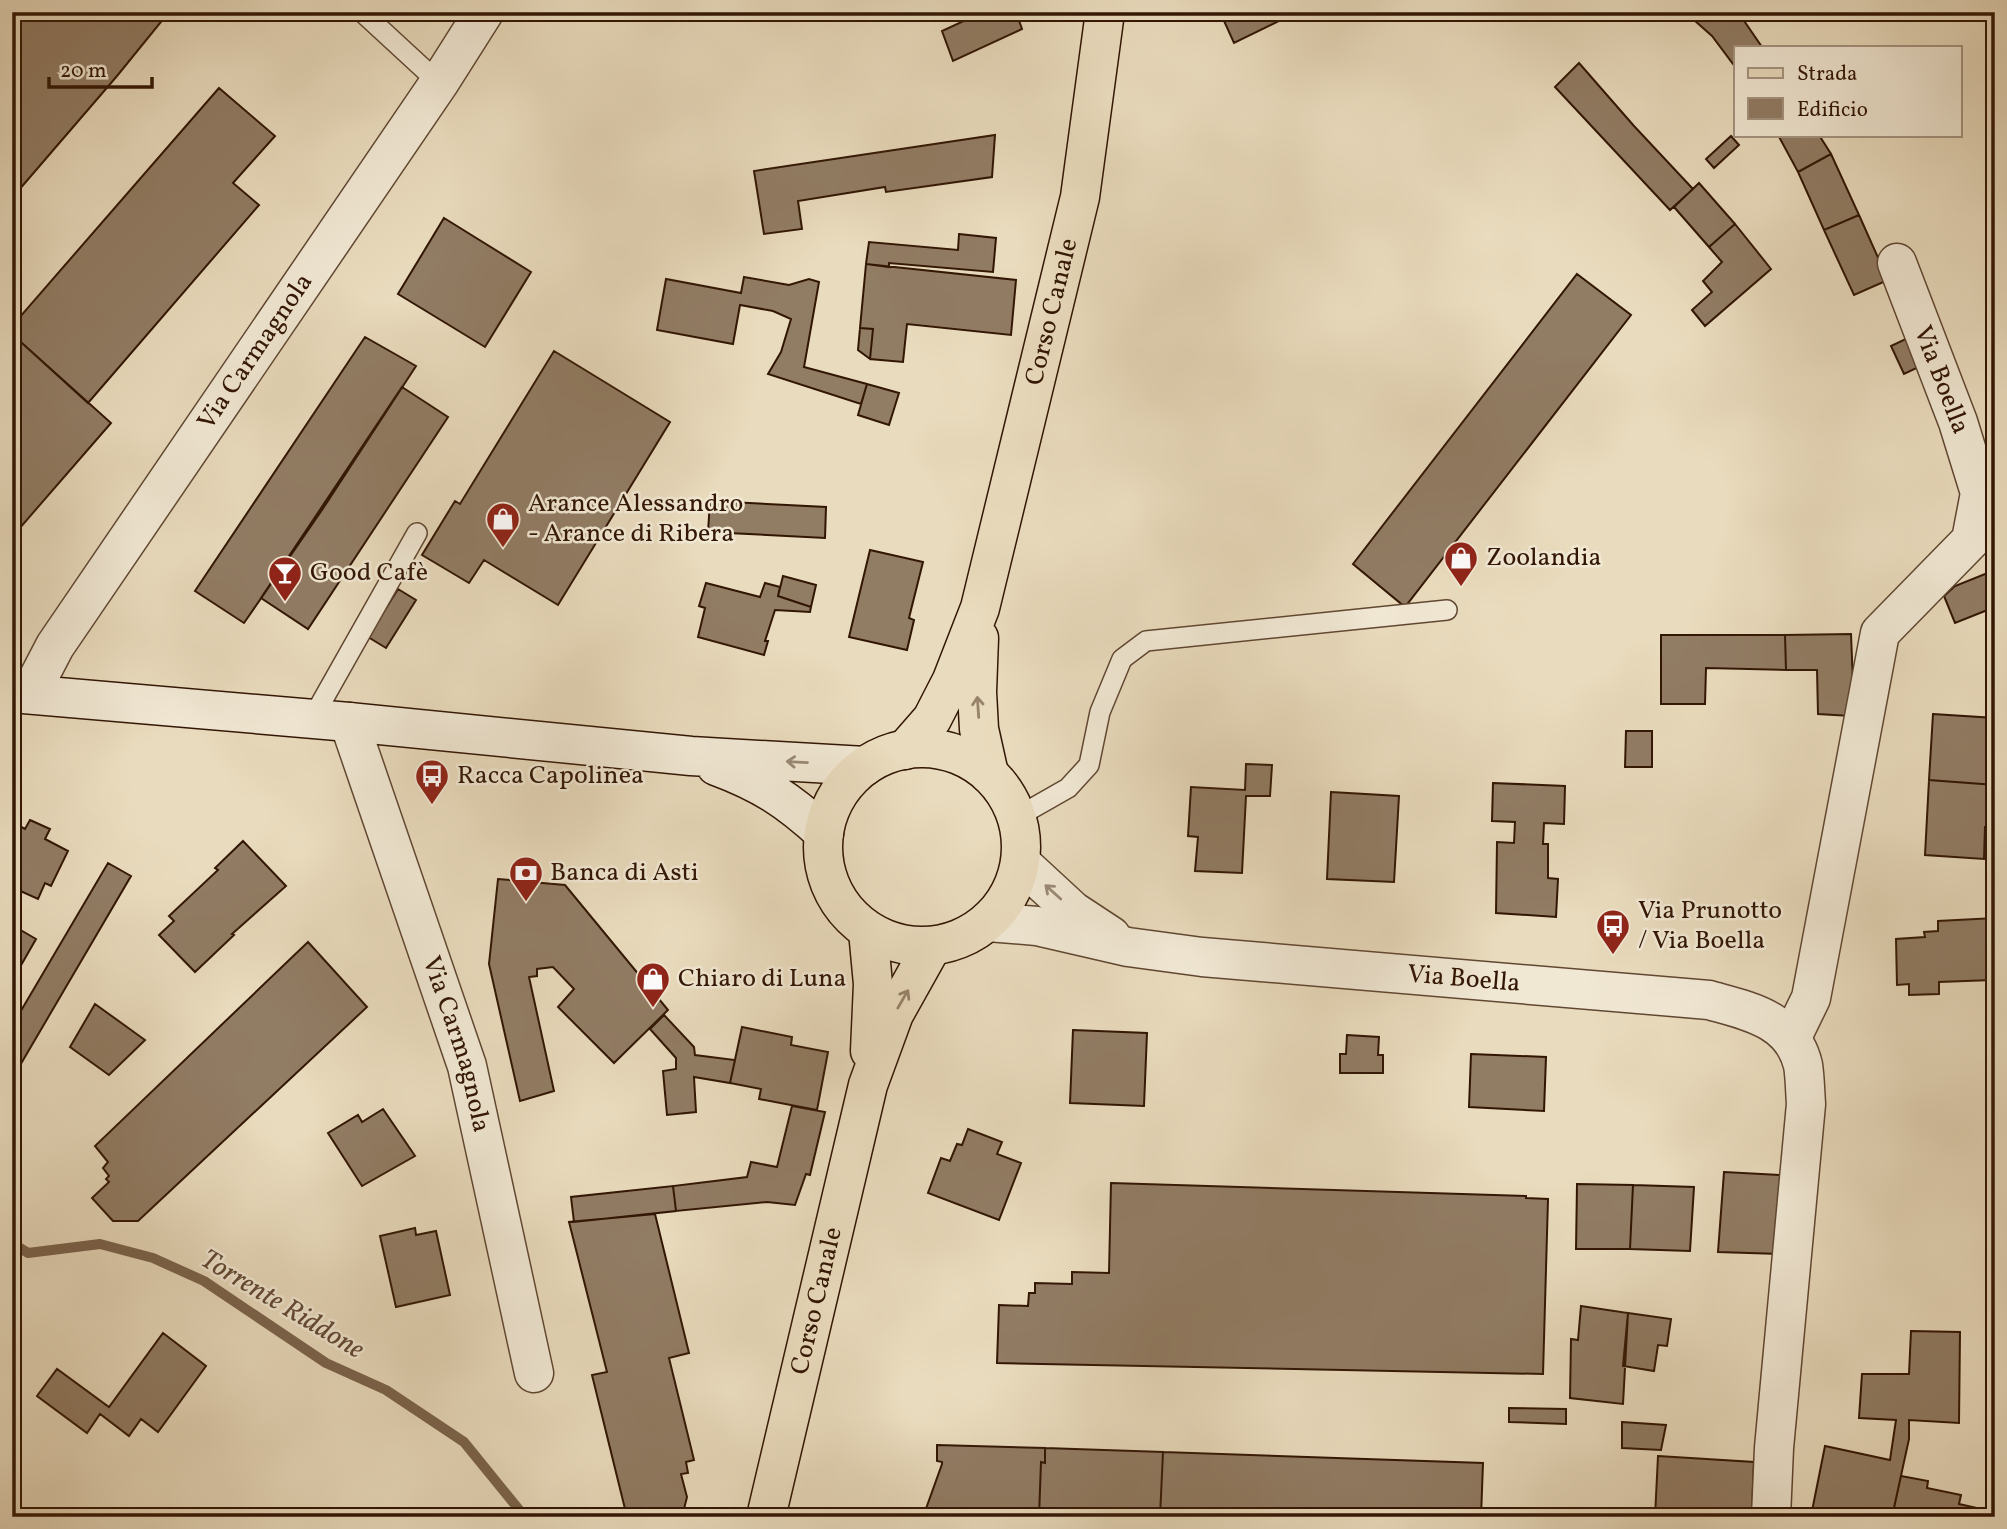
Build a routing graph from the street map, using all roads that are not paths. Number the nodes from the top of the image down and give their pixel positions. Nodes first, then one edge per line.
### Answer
1 (362, 12) edge
2 (484, 12) edge
3 (1105, 12) edge
4 (439, 83) junction
5 (1897, 263) dead end
6 (417, 533) dead end
7 (1983, 536) edge
8 (980, 608) junction
9 (1447, 611) dead end
10 (21, 693) edge
11 (330, 720) junction
12 (905, 750) junction
13 (691, 756) junction
14 (865, 766) junction
15 (989, 774) junction
16 (1017, 817) junction
17 (824, 833) junction
18 (1021, 863) junction
19 (988, 922) junction
20 (867, 931) junction
21 (932, 946) junction
22 (1128, 947) junction
23 (1791, 1037) junction
24 (868, 1085) junction
25 (534, 1373) dead end
26 (766, 1517) edge
27 (1771, 1517) edge

1 - 4 lane
2 - 4 street, Via Carmagnola
3 - 8 main road, Corso Canale
4 - 10 street, Via Carmagnola
5 - 7 street, Via Boella
6 - 11 lane
7 - 23 street, Via Boella
8 - 12 main road, Corso Canale
15 -> 8 main road, Corso Canale
9 - 16 lane
10 - 11 street, Via Carmagnola
11 - 13 street, Via Carmagnola
11 - 25 street, Via Carmagnola
12 - 14 main road, Corso Canale
12 - 15 main road, Corso Canale
14 -> 13 street, Via Carmagnola
13 - 17 street, Via Carmagnola
14 - 17 main road, Corso Canale
15 - 16 main road, Corso Canale
16 - 18 main road, Corso Canale
17 - 20 main road, Corso Canale
18 - 19 main road, Corso Canale
22 -> 18 street, Via Boella
19 - 21 main road, Corso Canale
19 - 22 street, Via Boella
20 - 21 main road, Corso Canale
20 - 24 main road, Corso Canale
24 -> 21 main road, Corso Canale
22 - 23 street, Via Boella
23 - 27 street
24 - 26 main road, Corso Canale

